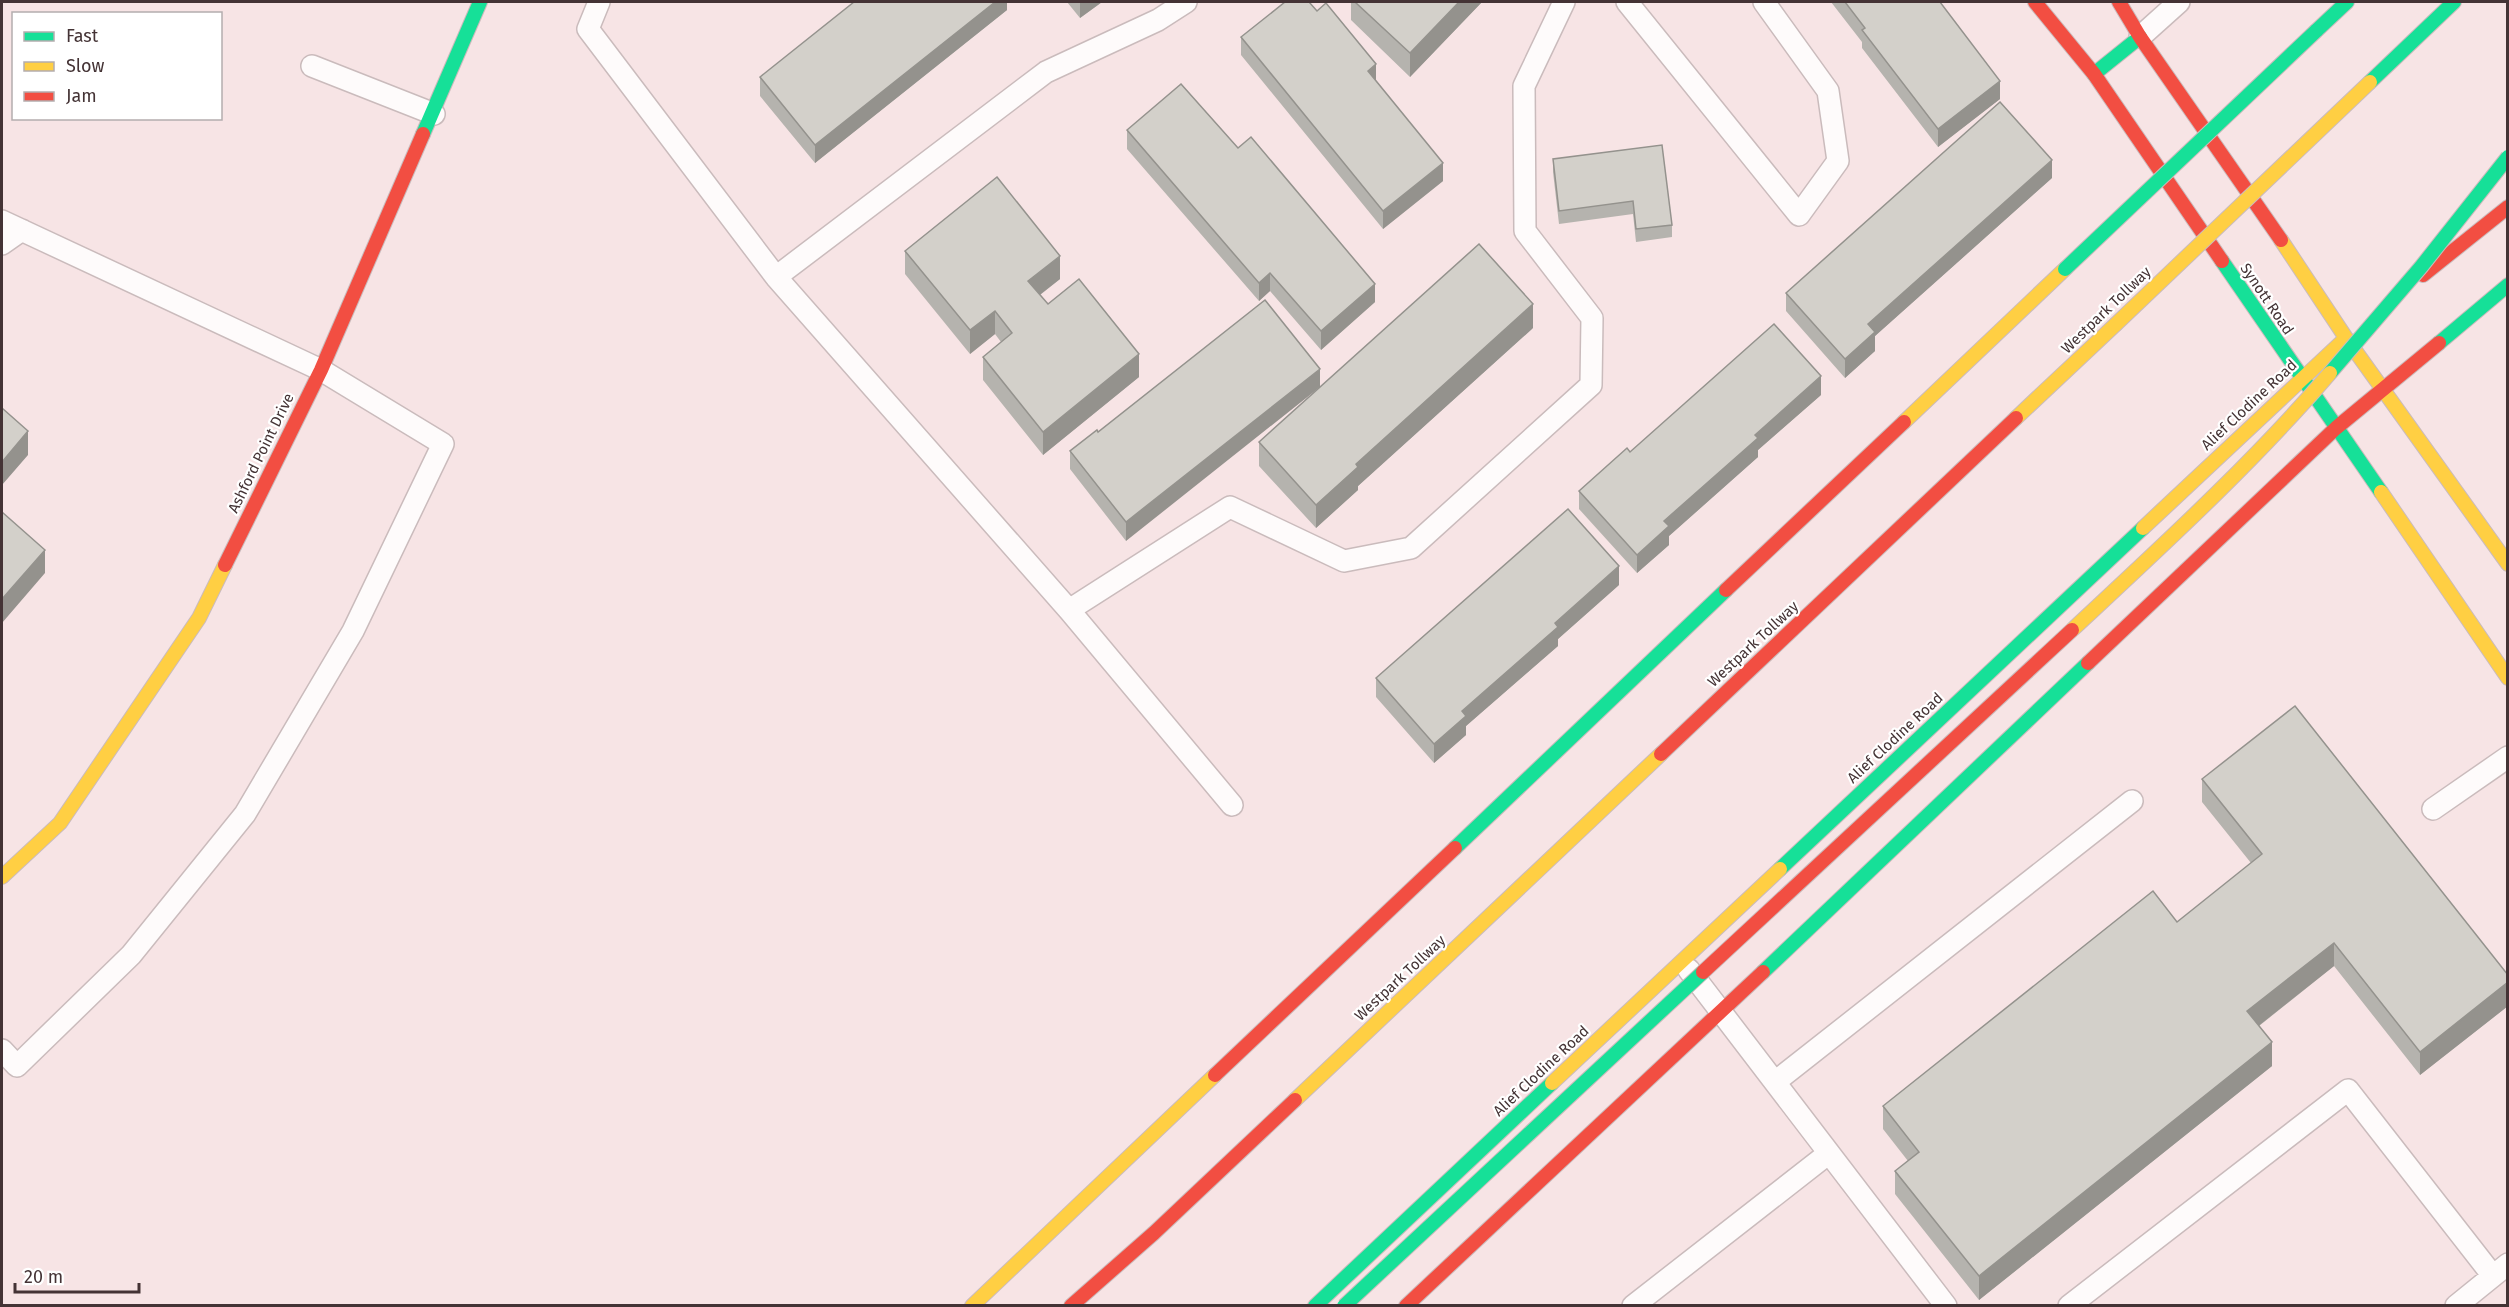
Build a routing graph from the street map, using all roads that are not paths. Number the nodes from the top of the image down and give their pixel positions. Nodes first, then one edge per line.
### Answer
1 (480, 2) edge
2 (599, 2) edge
3 (1186, 2) edge
4 (1564, 2) edge
5 (1627, 2) edge
6 (1764, 2) edge
7 (2035, 2) edge
8 (2119, 2) edge
9 (2179, 2) edge
10 (2348, 2) edge
11 (2454, 2) edge
12 (2140, 36) junction
13 (312, 66) dead end
14 (2094, 74) junction
15 (434, 114) junction
16 (2508, 157) edge
17 (2508, 207) edge
18 (2, 221) edge
19 (22, 230) junction
20 (2, 244) edge
21 (776, 278) junction
22 (2508, 285) edge
23 (2346, 338) junction
24 (321, 370) junction
25 (2301, 379) junction
26 (2384, 388) junction
27 (2336, 428) junction
28 (2508, 564) edge
29 (1069, 610) junction
30 (2508, 678) edge
31 (2508, 757) edge
32 (2132, 801) dead end
33 (1232, 805) dead end
34 (2433, 809) dead end
35 (2, 877) edge
36 (1682, 961) junction
37 (1721, 1012) junction
38 (2, 1050) edge
39 (1775, 1082) junction
40 (1829, 1153) junction
41 (2500, 1270) edge
42 (972, 1305) edge
43 (1071, 1305) edge
44 (1315, 1305) edge
45 (1344, 1305) edge
46 (1406, 1305) edge
47 (1633, 1305) edge
48 (1946, 1305) edge
49 (2069, 1305) edge
50 (2456, 1305) edge

1 - 15 main road, Ashford Point Drive
2 - 21 lane
3 - 21 lane
4 - 29 lane
5 - 6 lane
7 - 14 main road, Synott Road
8 - 12 main road
9 - 12 lane
10 - 42 main road, bridge
11 - 43 main road, Westpark Tollway, bridge
12 - 14 main road
12 - 23 main road
13 - 15 lane
14 - 25 main road, Synott Road
15 - 24 main road, Ashford Point Drive
16 - 45 main road, bridge
17 - 23 main road, Alief Clodine Road
18 - 19 lane
19 - 20 lane
19 - 24 lane
21 - 29 lane
22 - 26 main road
23 - 25 main road, Alief Clodine Road
23 - 26 main road
24 - 35 main road, Ashford Point Drive
24 - 38 lane
25 - 27 main road, Synott Road
25 - 36 main road, Alief Clodine Road
26 - 27 main road
26 - 28 main road
27 - 30 main road, Synott Road
27 - 37 main road
29 - 33 lane
31 - 34 lane
32 - 39 lane
36 - 37 lane
36 - 44 main road, Alief Clodine Road
37 - 39 lane
37 - 46 main road
39 - 40 lane
40 - 47 lane
40 - 48 lane
41 - 49 lane
41 - 50 lane

